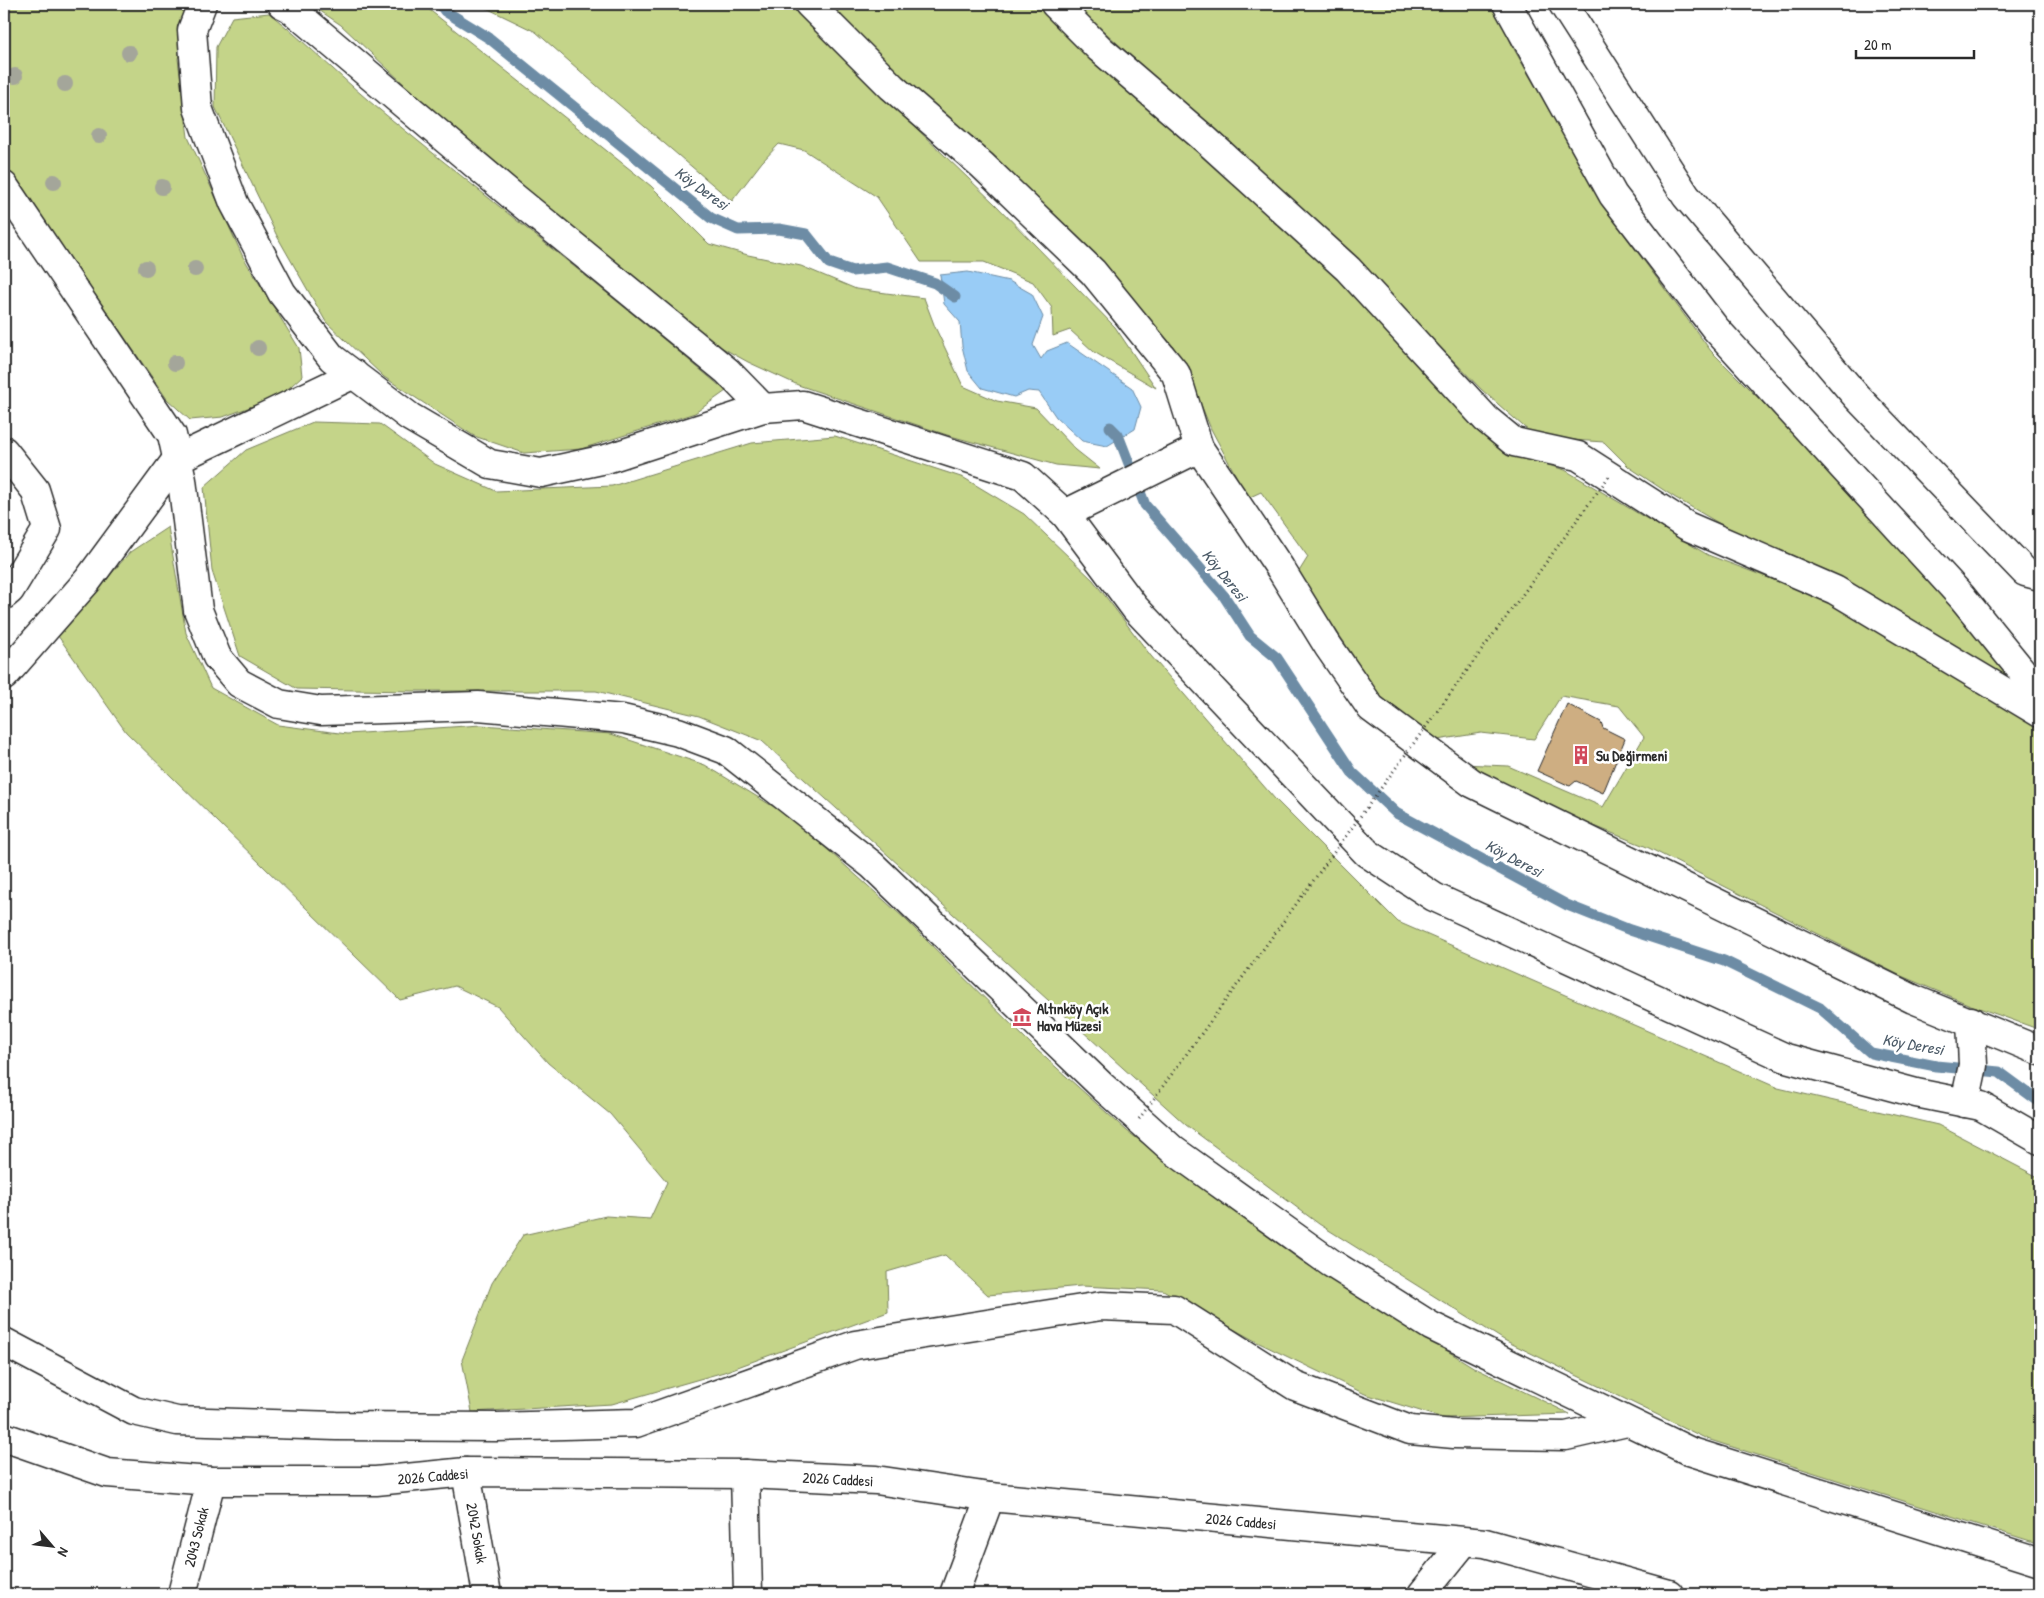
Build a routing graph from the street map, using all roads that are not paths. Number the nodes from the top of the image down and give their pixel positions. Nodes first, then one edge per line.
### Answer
1 (202, 4) edge
2 (282, 4) edge
3 (809, 4) edge
4 (1055, 4) edge
5 (1507, 4) edge
6 (1563, 4) edge
7 (4, 186) edge
8 (354, 374) junction
9 (763, 408) junction
10 (1199, 448) junction
11 (4, 452) edge
12 (177, 459) junction
13 (1065, 514) junction
14 (2040, 576) edge
15 (4, 595) edge
16 (4, 676) edge
17 (2040, 706) edge
18 (2040, 713) edge
19 (1971, 1021) junction
20 (2040, 1050) edge
21 (1965, 1103) junction
22 (2040, 1140) edge
23 (4, 1342) edge
24 (1627, 1422) junction
25 (4, 1437) edge
26 (466, 1472) junction
27 (745, 1474) junction
28 (211, 1481) junction
29 (990, 1497) junction
30 (1464, 1542) junction
31 (2040, 1562) edge
32 (182, 1594) edge
33 (487, 1594) edge
34 (748, 1594) edge
35 (954, 1594) edge
36 (1422, 1594) edge
37 (1669, 1594) edge

1 - 8 street
2 - 9 street
3 - 10 street
4 - 18 street
5 - 17 street
6 - 14 street
7 - 12 street
8 - 9 street
8 - 12 street
9 - 13 street
10 - 13 street
10 - 19 street
11 - 15 street
12 - 16 street
12 - 24 street
13 - 21 street
19 - 20 street
19 - 21 street
21 - 22 street
23 - 24 street
24 - 31 street
25 - 28 street, 2026 Caddesi
26 - 27 street, 2026 Caddesi
26 - 28 street, 2026 Caddesi
26 - 33 street, 2042 Sokak
27 - 29 street, 2026 Caddesi
27 - 34 street
28 - 32 street, 2043 Sokak
29 - 30 street, 2026 Caddesi
29 - 35 street
30 - 36 street
30 - 37 street, 2026 Caddesi

